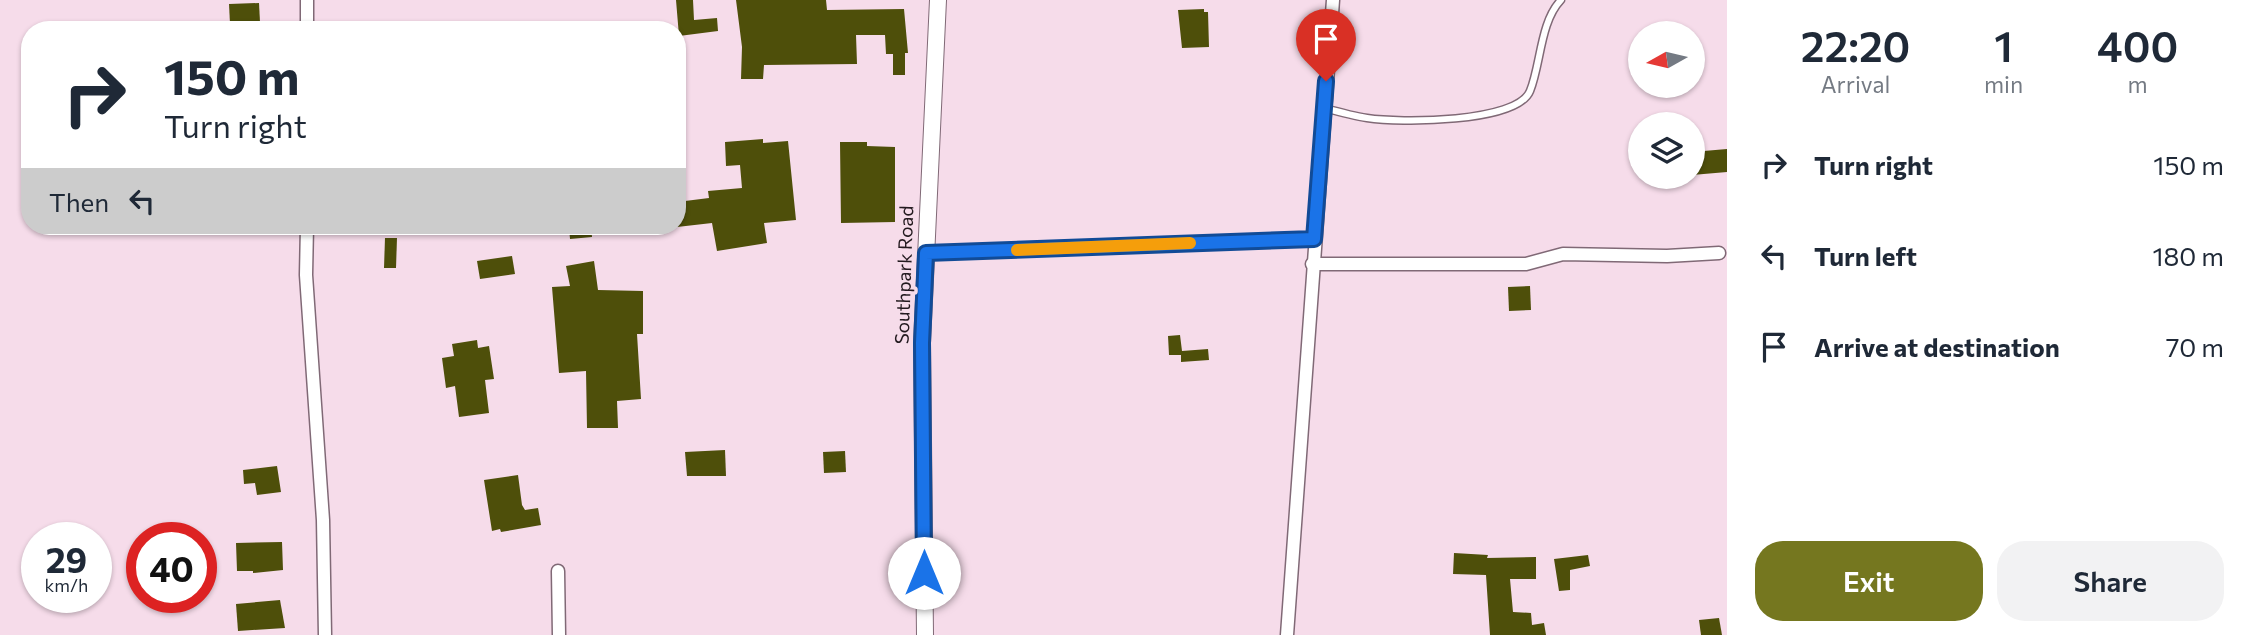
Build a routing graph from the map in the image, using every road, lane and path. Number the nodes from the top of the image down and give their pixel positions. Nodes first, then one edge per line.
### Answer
1 (307, 0) edge
2 (938, 0) edge
3 (1333, 0) edge
4 (1561, 0) edge
5 (307, 21) edge
6 (1324, 108) junction
7 (307, 235) edge
8 (1314, 239) junction
9 (926, 253) junction
10 (1719, 253) dead end
11 (1312, 264) junction
12 (558, 570) dead end
13 (325, 635) edge
14 (559, 635) edge
15 (925, 635) edge
16 (1286, 635) edge

1 - 5 street
2 - 9 street, Southpark Road
3 - 6 street
4 - 6 lane
6 - 8 street
7 - 13 street
8 - 9 street
8 - 11 street
9 - 15 street, Southpark Road
10 - 11 street
11 - 16 street
12 - 14 street

